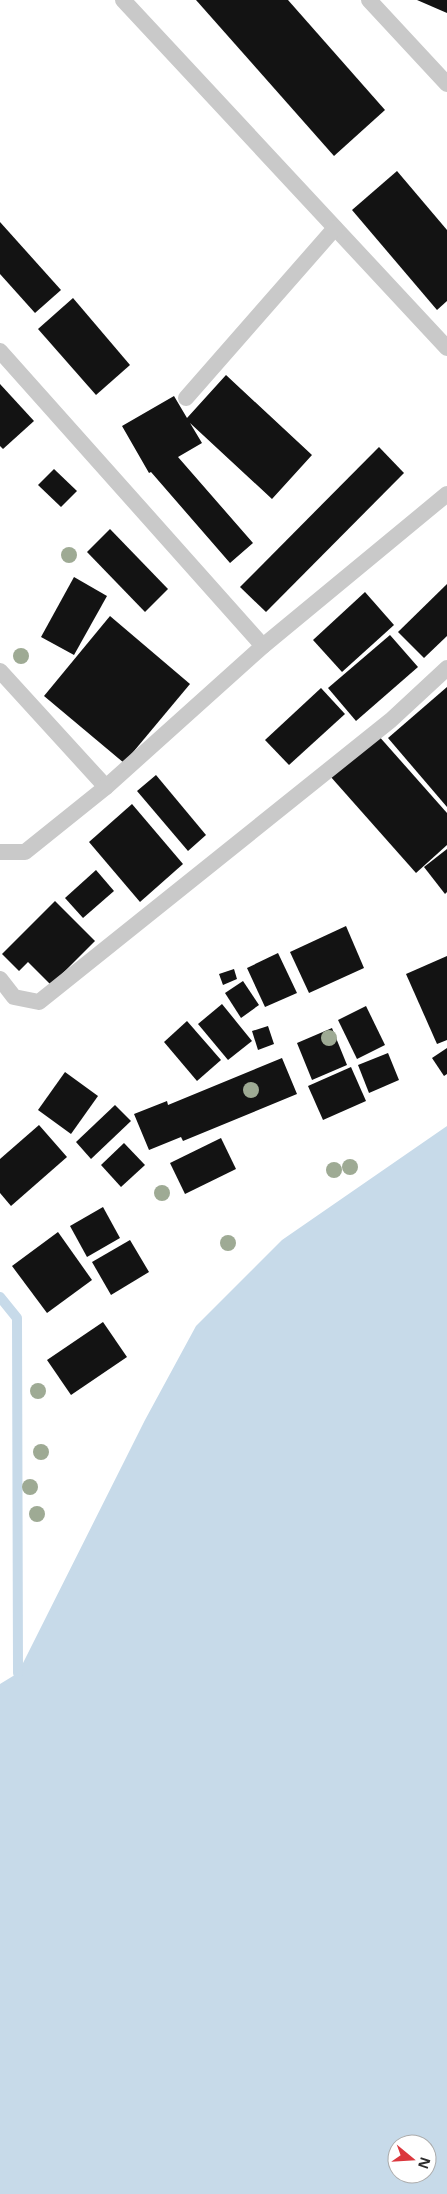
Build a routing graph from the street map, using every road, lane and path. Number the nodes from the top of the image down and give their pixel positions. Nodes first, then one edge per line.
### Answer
1 (122, 0) edge
2 (369, 0) edge
3 (447, 84) edge
4 (335, 228) junction
5 (447, 348) edge
6 (0, 351) edge
7 (186, 398) dead end
8 (447, 494) edge
9 (263, 646) junction
10 (447, 668) edge
11 (0, 672) edge
12 (106, 787) junction
13 (0, 852) edge
14 (0, 979) edge

1 - 4 lane
2 - 3 lane
4 - 5 lane
4 - 7 lane
6 - 9 lane
8 - 9 lane
9 - 12 lane
10 - 14 lane
11 - 12 lane
12 - 13 lane

